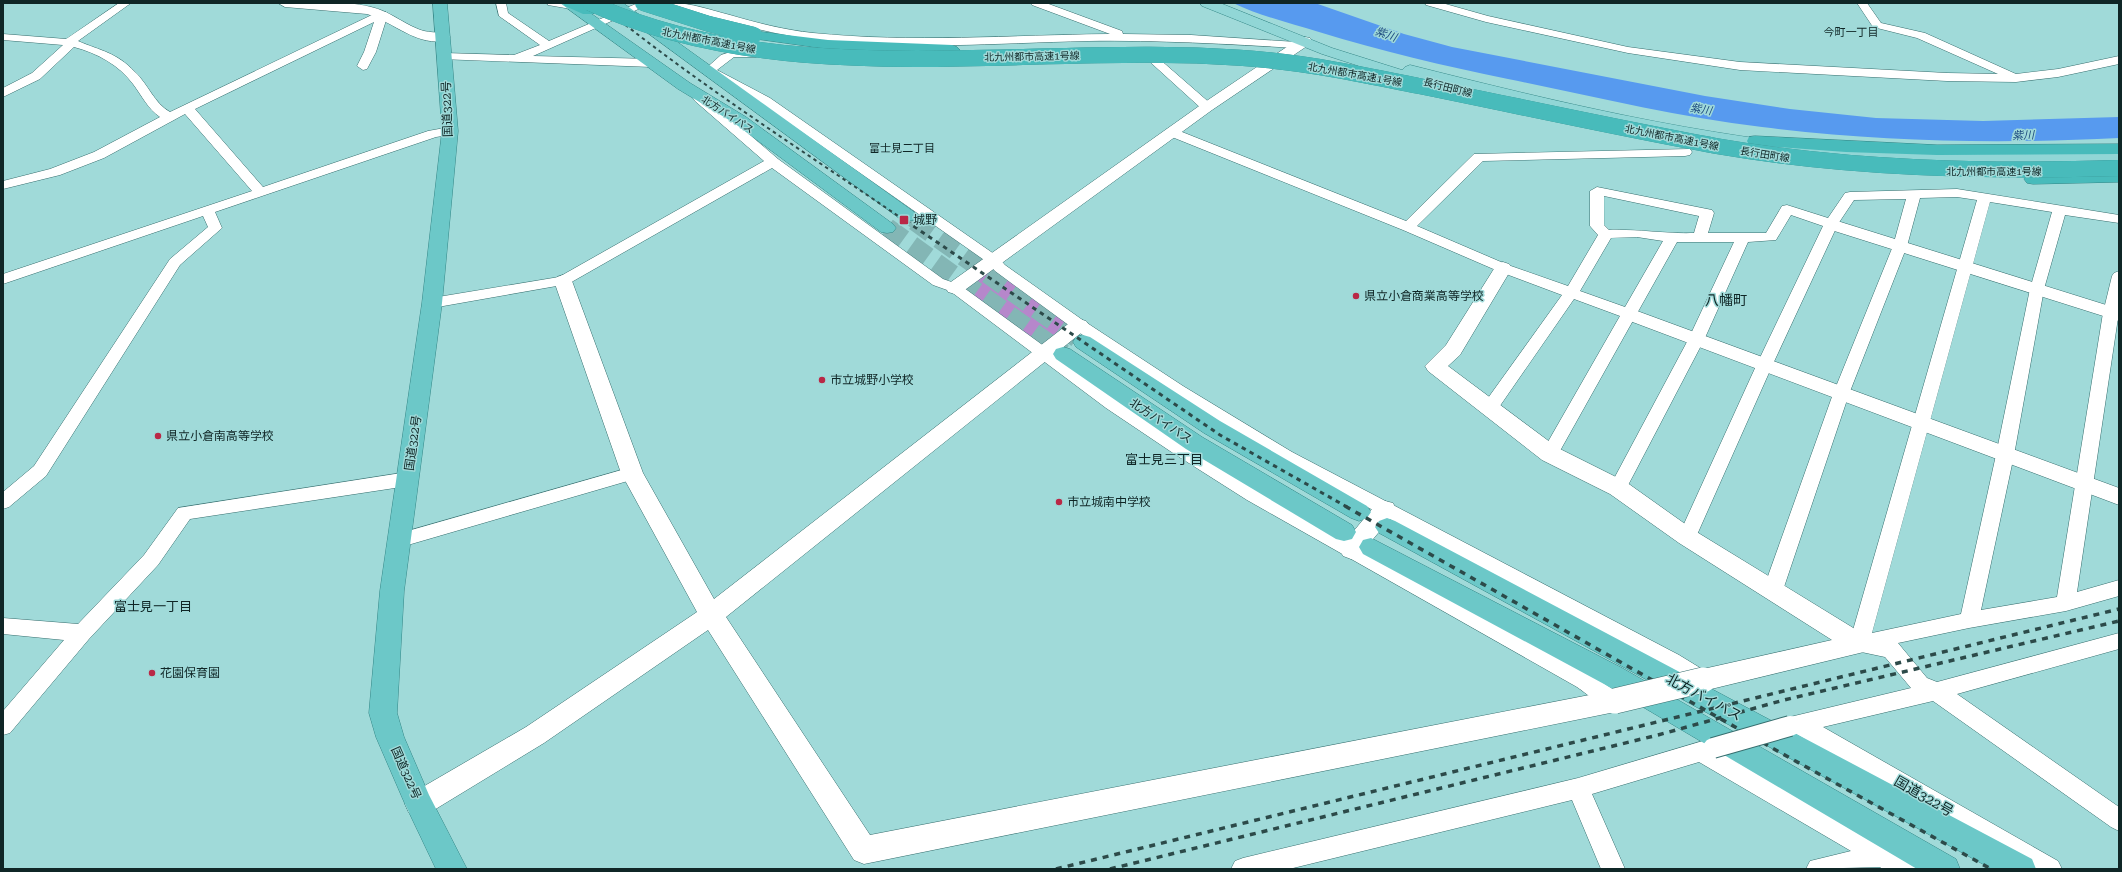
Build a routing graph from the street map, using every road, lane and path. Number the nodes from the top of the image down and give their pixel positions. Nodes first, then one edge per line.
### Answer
1 (126, 3) edge
2 (285, 3) edge
3 (440, 3) edge
4 (501, 3) edge
5 (552, 3) edge
6 (590, 3) edge
7 (643, 3) edge
8 (647, 3) edge
9 (677, 3) edge
10 (1208, 3) edge
11 (1430, 3) edge
12 (1862, 3) edge
13 (569, 4) edge
14 (1045, 4) edge
15 (618, 6) edge
16 (376, 9) edge
17 (598, 25) junction
18 (1127, 37) junction
19 (3, 38) edge
20 (72, 42) junction
21 (1301, 43) junction
22 (548, 45) junction
23 (444, 47) junction
24 (750, 49) junction
25 (952, 50) junction
26 (1152, 59) junction
27 (514, 60) junction
28 (2119, 60) edge
29 (652, 63) junction
30 (363, 66) dead end
31 (1266, 68) junction
32 (709, 72) junction
33 (2016, 78) junction
34 (684, 86) junction
35 (3, 93) edge
36 (1207, 107) junction
37 (188, 108) junction
38 (170, 117) junction
39 (450, 131) junction
40 (1172, 132) junction
41 (1755, 147) junction
42 (2119, 149) edge
43 (1685, 152) dead end
44 (2119, 157) edge
45 (773, 162) junction
46 (2119, 169) edge
47 (2119, 177) edge
48 (3, 185) edge
49 (260, 192) junction
50 (1914, 194) junction
51 (1985, 197) junction
52 (2060, 209) junction
53 (207, 210) junction
54 (908, 216) tunnel mouth
55 (2119, 219) edge
56 (1831, 224) junction
57 (1408, 227) junction
58 (887, 228) tunnel mouth
59 (1606, 234) junction
60 (1743, 237) junction
61 (1672, 238) junction
62 (1700, 238) junction
63 (1900, 246) junction
64 (992, 259) junction
65 (1964, 266) junction
66 (1503, 268) junction
67 (2119, 276) edge
68 (3, 279) edge
69 (563, 281) junction
70 (955, 288) junction
71 (2037, 289) junction
72 (1571, 293) junction
73 (432, 303) junction
74 (1629, 314) junction
75 (2115, 314) edge
76 (1081, 333) junction
77 (1696, 340) junction
78 (1042, 352) junction
79 (1063, 354) tunnel mouth
80 (1764, 366) junction
81 (1841, 394) junction
82 (1489, 409) junction
83 (1921, 423) junction
84 (1550, 454) junction
85 (2006, 455) junction
86 (632, 473) junction
87 (408, 479) junction
88 (2085, 484) junction
89 (1618, 488) junction
90 (2119, 497) edge
91 (3, 502) edge
92 (1359, 512) dead end
93 (1367, 533) junction
94 (1687, 537) junction
95 (401, 540) junction
96 (2119, 588) edge
97 (1773, 590) junction
98 (2066, 603) junction
99 (711, 615) junction
100 (1969, 620) junction
101 (3, 626) edge
102 (82, 633) junction
103 (2119, 641) edge
104 (1860, 644) junction
105 (1703, 680) junction
106 (1936, 691) junction
107 (1615, 701) junction
108 (1794, 725) junction
109 (3, 726) edge
110 (1707, 750) junction
111 (1578, 788) junction
112 (420, 804) junction
113 (2119, 820) edge
114 (1881, 856) junction
115 (1285, 864) edge
116 (452, 869) edge
117 (1243, 869) edge
118 (1613, 869) edge
119 (1818, 869) edge
120 (1904, 869) edge
121 (1945, 869) edge
122 (2021, 869) edge
123 (2050, 869) edge

1 - 20 street
2 - 16 street
3 - 23 highway, 国道322号
4 - 22 street
5 - 13 street
6 - 24 highway, 北九州都市高速1号線, bridge
7 - 25 highway, bridge
8 - 15 street
9 - 18 street
10 - 21 main road, 長行田町線
11 - 33 street
12 - 33 street
13 - 17 highway, 北方バイパス
13 - 24 highway, bridge
14 - 18 street
15 - 17 street
15 - 25 highway, 北九州都市高速1号線
15 - 32 highway, 北方バイパス
16 - 23 street
16 - 30 street
16 - 37 street
17 - 22 street
17 - 29 highway, 北方バイパス
18 - 21 street
19 - 20 street
20 - 35 street
20 - 38 street
21 - 31 street
21 - 44 main road, 長行田町線
21 - 46 main road, 長行田町線
22 - 27 street
23 - 27 street
23 - 39 highway, 国道322号
24 - 41 highway, 北九州都市高速1号線, bridge
25 - 41 highway, 北九州都市高速1号線
26 - 31 street
26 - 32 street
26 - 36 street
27 - 29 street
28 - 33 street
29 - 34 highway, 北方バイパス
31 - 36 street
32 - 54 highway, 北方バイパス
32 - 64 street
34 - 45 street
34 - 58 highway, 北方バイパス
36 - 40 street
37 - 38 street
37 - 49 street
38 - 48 street
39 - 49 street
39 - 73 highway, 国道322号
40 - 57 street
40 - 64 street
41 - 42 highway
41 - 44 highway, 北九州都市高速1号線
41 - 46 highway, 北九州都市高速1号線, bridge
41 - 47 highway, bridge
43 - 57 street
45 - 69 street
45 - 70 street
49 - 53 street
50 - 51 street
50 - 56 street
50 - 63 street
51 - 52 street
51 - 65 street
52 - 55 street
52 - 71 street
53 - 68 street
53 - 91 street
56 - 60 street
56 - 63 street
56 - 80 street
57 - 66 street
59 - 61 street
59 - 62 street
59 - 72 street
60 - 62 street
60 - 77 street
61 - 62 street
61 - 74 street
63 - 65 street
63 - 81 street
64 - 70 street
64 - 76 street
65 - 71 street
65 - 83 street
66 - 72 street
66 - 82 street
67 - 75 street
69 - 73 street
69 - 86 street
70 - 78 street
71 - 75 street
71 - 85 street
72 - 74 street
72 - 82 street
73 - 87 highway, 国道322号
74 - 77 street
74 - 84 street
75 - 88 street
76 - 78 street
76 - 92 highway, 北方バイパス
76 - 93 street
77 - 80 street
77 - 89 street
78 - 93 street
78 - 99 street
79 - 93 highway, 北方バイパス
80 - 81 street
80 - 94 street
81 - 83 street
81 - 97 street
82 - 84 street
83 - 85 street
83 - 104 street
84 - 89 street
85 - 88 street
85 - 100 street
86 - 95 street
86 - 99 street
87 - 95 highway, 国道322号
87 - 102 street
88 - 90 street
88 - 98 street
89 - 94 street
93 - 105 street
93 - 107 street
93 - 121 highway, 北方バイパス
93 - 122 highway, 北方バイパス
94 - 97 street
95 - 112 highway, 国道322号
96 - 98 street
97 - 104 street
98 - 100 street
99 - 107 street
99 - 112 street
100 - 104 street
101 - 102 street
102 - 109 street
103 - 106 street
104 - 105 street
104 - 106 street
105 - 107 street, bridge
106 - 108 street
106 - 113 street
108 - 110 street, bridge
108 - 123 street, 国道322号
110 - 111 street
110 - 114 street
111 - 115 street
111 - 118 street
112 - 116 highway, 国道322号
114 - 119 street
114 - 120 street
115 - 117 street

